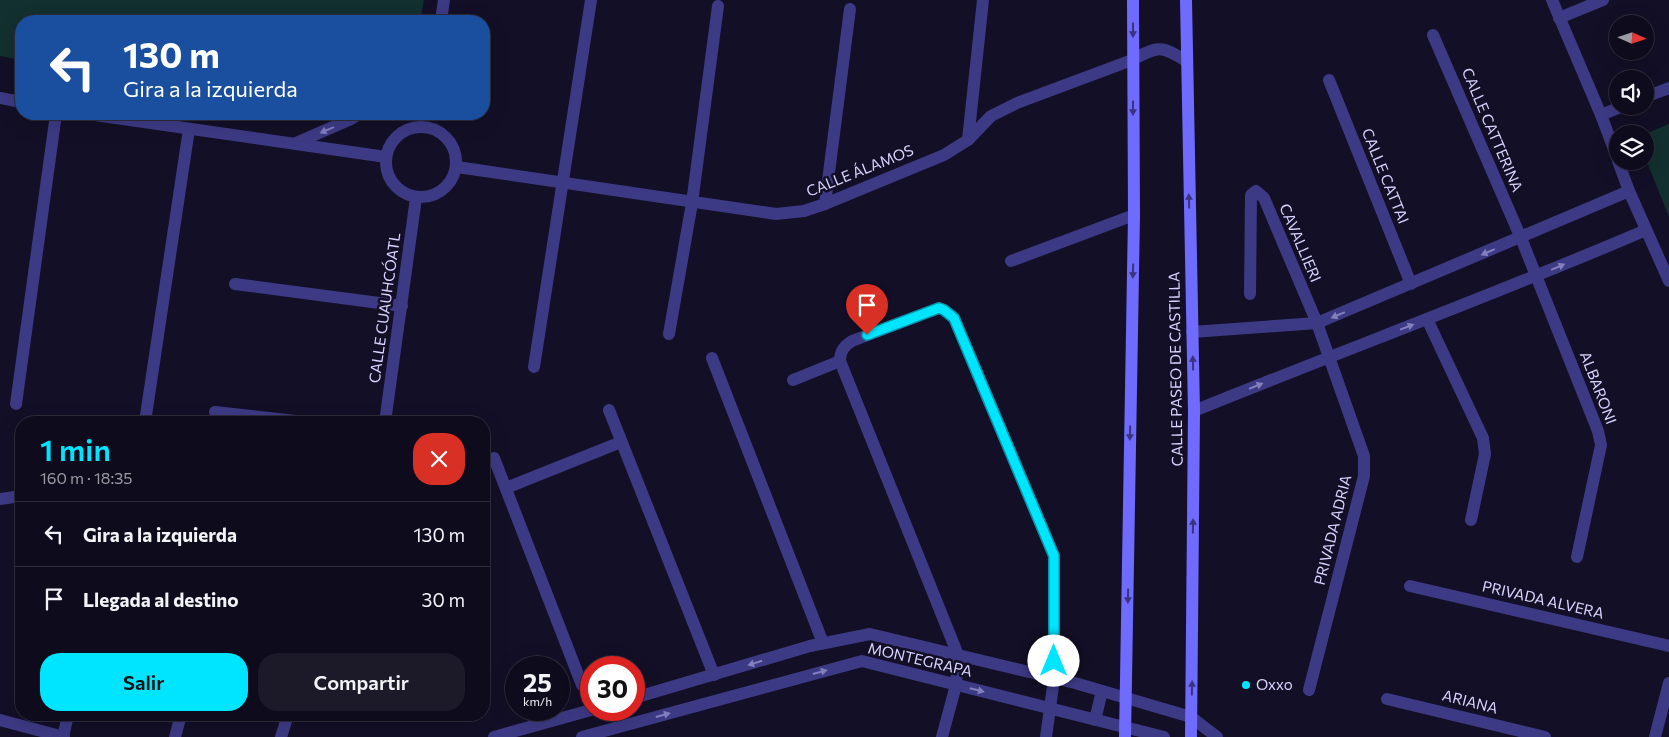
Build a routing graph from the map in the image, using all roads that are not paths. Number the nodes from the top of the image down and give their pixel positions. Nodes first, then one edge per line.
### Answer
1 (444, 0) edge
2 (591, 0) edge
3 (983, 0) edge
4 (1133, 0) edge
5 (1186, 0) edge
6 (1552, 0) edge
7 (1602, 0) edge
8 (718, 6) dead end
9 (850, 9) dead end
10 (442, 15) edge
11 (1559, 18) junction
12 (1434, 35) dead end
13 (1132, 60) junction
14 (1186, 61) junction
15 (1329, 80) dead end
16 (1669, 88) edge
17 (1654, 94) edge
18 (0, 98) edge
19 (15, 101) edge
20 (1609, 112) edge
21 (1601, 115) junction
22 (55, 120) edge
23 (131, 120) edge
24 (349, 120) edge
25 (427, 120) edge
26 (189, 128) junction
27 (1609, 137) edge
28 (968, 140) junction
29 (295, 144) junction
30 (386, 157) junction
31 (457, 167) junction
32 (1621, 170) edge
33 (563, 183) junction
34 (1629, 191) junction
35 (416, 198) junction
36 (692, 203) junction
37 (825, 204) junction
38 (1134, 215) junction
39 (1646, 230) junction
40 (1521, 238) junction
41 (1012, 261) dead end
42 (1536, 276) junction
43 (1669, 281) edge
44 (234, 284) dead end
45 (1411, 284) junction
46 (1250, 294) dead end
47 (402, 306) junction
48 (1427, 320) junction
49 (1317, 324) junction
50 (1192, 332) junction
51 (669, 334) dead end
52 (1329, 356) junction
53 (712, 358) dead end
54 (840, 361) junction
55 (534, 367) dead end
56 (793, 380) dead end
57 (16, 404) dead end
58 (609, 410) dead end
59 (1194, 411) junction
60 (215, 412) dead end
61 (146, 416) edge
62 (251, 416) edge
63 (386, 416) edge
64 (621, 442) junction
65 (494, 458) dead end
66 (506, 488) junction
67 (15, 497) edge
68 (0, 499) edge
69 (1470, 520) dead end
70 (1577, 557) dead end
71 (1410, 586) dead end
72 (823, 643) junction
73 (1669, 646) edge
74 (958, 655) junction
75 (714, 675) junction
76 (1054, 679) junction
77 (580, 680) edge
78 (1669, 683) edge
79 (956, 684) junction
80 (1308, 690) dead end
81 (1102, 691) junction
82 (645, 695) edge
83 (1126, 698) junction
84 (1387, 699) dead end
85 (1050, 709) junction
86 (580, 713) edge
87 (1192, 717) junction
88 (0, 720) edge
89 (1095, 720) junction
90 (67, 721) edge
91 (179, 721) edge
92 (286, 721) edge
93 (1125, 732) edge
94 (63, 737) edge
95 (175, 737) edge
96 (282, 737) edge
97 (494, 737) edge
98 (582, 737) edge
99 (942, 737) edge
100 (1046, 737) edge
101 (1164, 737) edge
102 (1191, 737) edge
103 (1218, 737) edge
104 (1545, 737) edge
105 (1655, 737) edge

1 - 10 street
2 - 33 street
3 - 28 street
4 -> 13 street
5 - 14 street, CALLE PASEO DE CASTILLA
6 - 11 street
7 - 11 street
8 - 36 street
9 - 37 street
11 - 21 street
12 - 40 street, CALLE CATTERINA
13 - 14 street, CALLE ÁLAMOS
13 - 28 street, CALLE ÁLAMOS
13 -> 38 street
50 -> 14 street, CALLE PASEO DE CASTILLA
15 - 45 street, CALLE CATTAI
16 - 17 street
18 - 19 street
20 - 21 street
21 - 27 street
22 - 57 street
23 - 26 street
24 -> 29 street
25 - 30 street
25 - 31 street
26 - 29 street
26 - 61 street
28 - 37 street, CALLE ÁLAMOS
29 - 30 street
30 - 35 street
31 - 33 street, CALLE ÁLAMOS
31 - 35 street
32 - 34 street
33 - 36 street, CALLE ÁLAMOS
33 - 55 street
34 - 39 street
34 - 40 street
35 - 47 street, CALLE CUAUHCÓATL
36 - 37 street, CALLE ÁLAMOS
36 - 51 street
38 - 41 street
38 -> 83 street
42 -> 39 street
39 - 43 street
40 - 42 street, ALBARONI
40 -> 45 street
42 - 48 street
42 - 70 street, ALBARONI
44 - 47 street
45 -> 49 street
46 - 49 street, CAVALLIERI
47 - 63 street, CALLE CUAUHCÓATL
52 -> 48 street
48 - 69 street
49 - 50 street
49 - 52 street, PRIVADA ADRIA
59 -> 50 street, CALLE PASEO DE CASTILLA
59 -> 52 street
52 - 80 street, PRIVADA ADRIA
53 - 72 street
54 - 56 street
54 - 74 street
54 - 76 street
58 - 64 street
87 -> 59 street, CALLE PASEO DE CASTILLA
60 - 62 street
64 - 66 street
64 - 75 street
65 - 66 street
66 - 77 street
67 - 68 street
71 - 73 street, PRIVADA ALVERA
72 - 74 street, MONTEGRAPA
72 -> 75 street, MONTEGRAPA
74 - 76 street, MONTEGRAPA
74 - 79 street
75 - 82 street, MONTEGRAPA
76 - 81 street, MONTEGRAPA
76 - 85 street
78 - 105 street
79 -> 85 street, MONTEGRAPA
98 -> 79 street, MONTEGRAPA
79 - 99 street
81 - 83 street, MONTEGRAPA
81 - 89 street
83 - 87 street, MONTEGRAPA
83 - 93 street
84 - 104 street, ARIANA
85 - 89 street, MONTEGRAPA
85 - 100 street
86 - 97 street
87 - 102 street, CALLE PASEO DE CASTILLA
87 - 103 street
88 - 94 street
89 - 93 street, MONTEGRAPA
90 - 94 street
91 - 95 street
92 - 96 street
93 - 101 street, MONTEGRAPA

